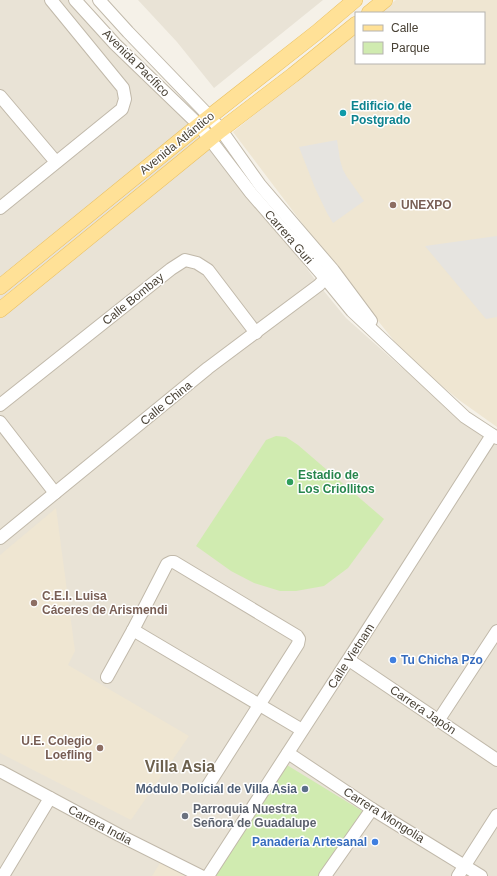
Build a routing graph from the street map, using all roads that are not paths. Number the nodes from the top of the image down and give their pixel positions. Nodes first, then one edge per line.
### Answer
1 (51, 0) edge
2 (75, 0) edge
3 (95, 0) edge
4 (98, 0) edge
5 (356, 0) edge
6 (385, 0) edge
7 (370, 12) edge
8 (87, 13) junction
9 (355, 25) edge
10 (0, 96) edge
11 (204, 121) junction
12 (215, 135) junction
13 (56, 162) junction
14 (0, 208) edge
15 (329, 274) junction
16 (0, 287) edge
17 (0, 310) edge
18 (256, 333) junction
19 (0, 405) edge
20 (0, 422) edge
21 (495, 437) edge
22 (55, 493) junction
23 (0, 538) edge
24 (133, 630) junction
25 (497, 631) edge
26 (349, 660) junction
27 (107, 677) dead end
28 (259, 705) junction
29 (438, 720) junction
30 (302, 730) junction
31 (288, 753) junction
32 (497, 760) edge
33 (0, 771) edge
34 (208, 787) dead end
35 (50, 798) junction
36 (372, 809) junction
37 (497, 815) edge
38 (465, 865) junction
39 (3, 876) edge
40 (201, 876) edge
41 (208, 876) edge
42 (325, 876) edge
43 (458, 876) edge
44 (481, 876) edge

1 - 13 street
2 - 8 street, Avenida Pacífico
3 - 8 street
4 - 11 street, Avenida Pacífico
5 - 11 main road, Avenida Atlántico
6 - 7 main road
8 - 11 street, Avenida Pacífico
9 - 12 main road, Avenida Atlántico
10 - 13 street
11 - 12 street, Carrera Guri
11 - 16 main road, Avenida Atlántico
12 - 15 street, Carrera Guri
12 - 17 main road, Avenida Atlántico
13 - 14 street
15 - 18 street, Calle China
15 - 21 street, Carrera Guri
18 - 19 street, Calle Bombay
18 - 22 street, Calle China
20 - 22 street
21 - 26 street, Calle Vietnam
22 - 23 street, Calle China
24 - 27 street
24 - 28 street
24 - 28 street
25 - 29 street
26 - 29 street, Carrera Japón
26 - 30 street, Calle Vietnam
28 - 30 street
28 - 34 street
29 - 32 street, Carrera Japón
30 - 31 street, Calle Vietnam
31 - 36 street, Carrera Mongolia
31 - 41 street, Calle Vietnam
33 - 35 street, Carrera India
35 - 39 street
35 - 40 street, Carrera India
36 - 38 street, Carrera Mongolia
36 - 42 street
37 - 38 street
38 - 43 street
38 - 44 street, Carrera Mongolia

